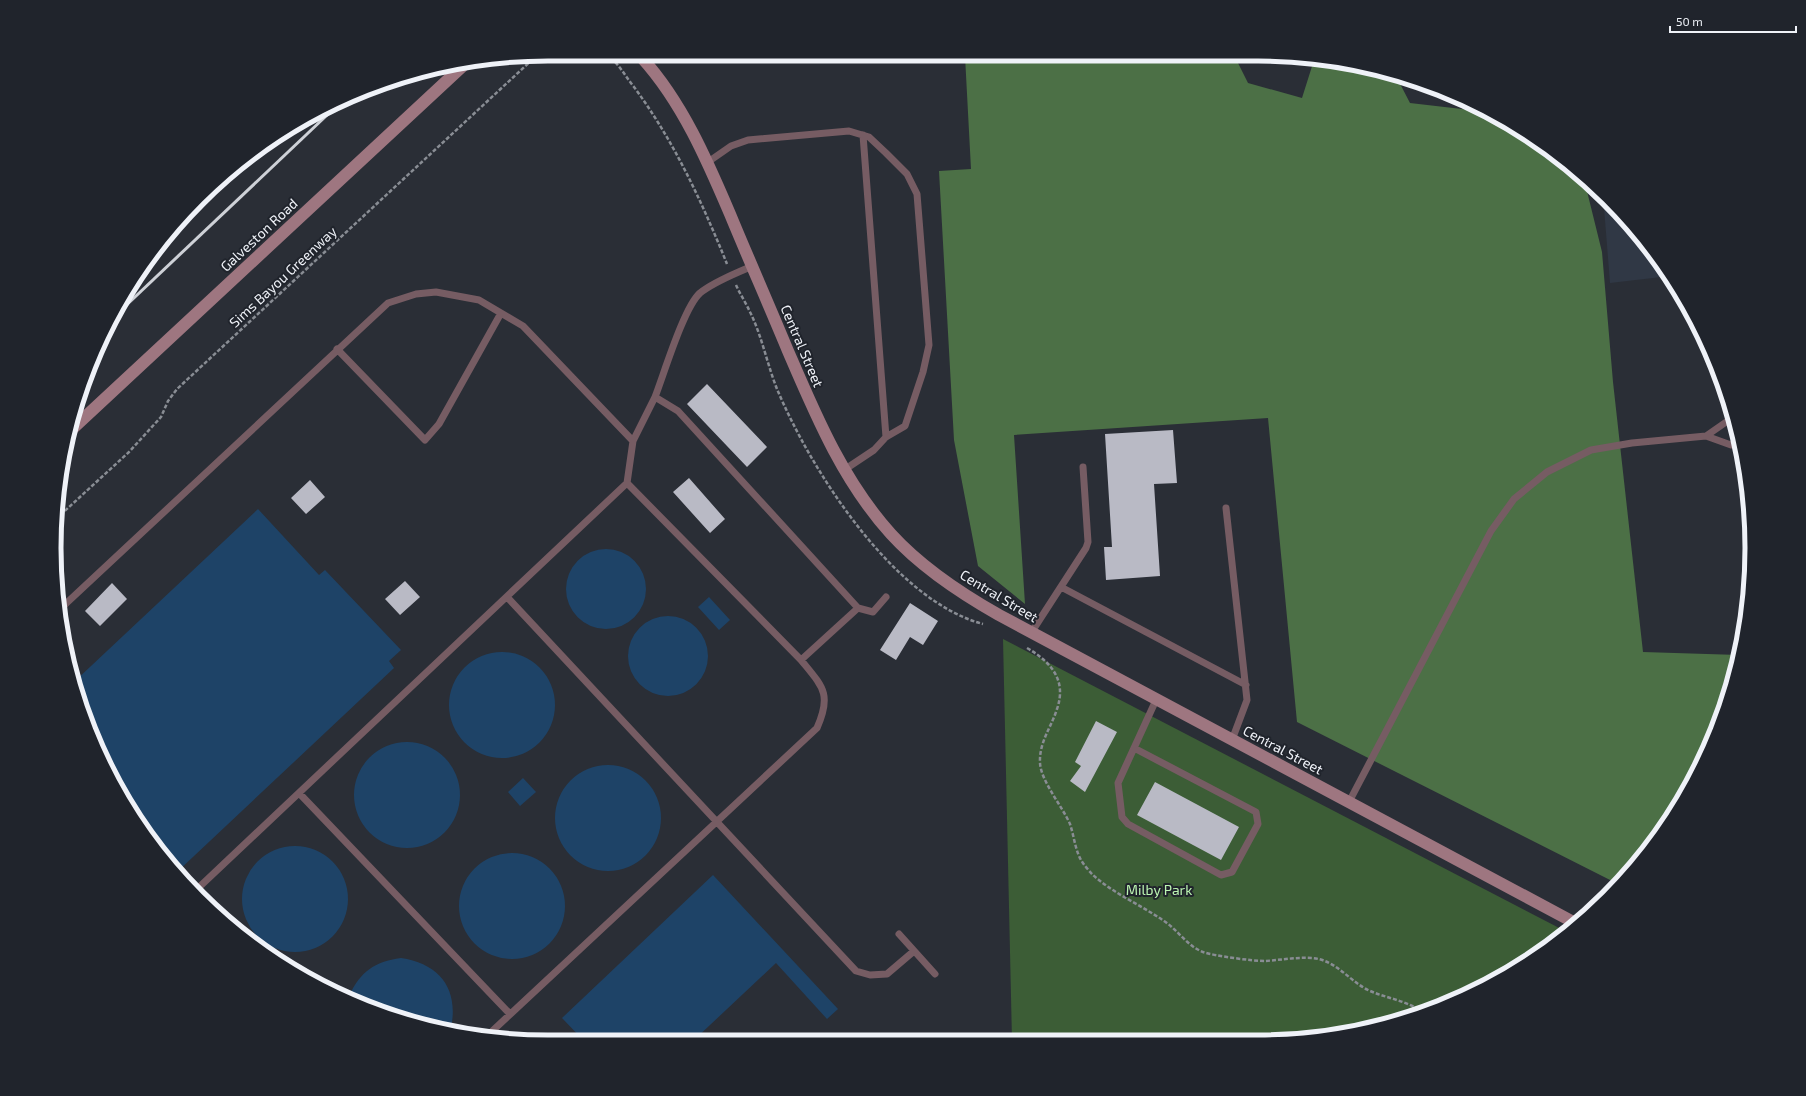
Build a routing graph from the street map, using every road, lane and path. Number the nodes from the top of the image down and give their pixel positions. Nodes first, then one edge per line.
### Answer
1 (644, 61) edge
2 (530, 62) edge
3 (461, 69) edge
4 (863, 135) junction
5 (708, 162) junction
6 (752, 266) junction
7 (501, 313) junction
8 (337, 349) junction
9 (655, 397) junction
10 (1728, 421) edge
11 (77, 424) edge
12 (1706, 436) junction
13 (886, 437) junction
14 (633, 441) junction
15 (1734, 445) edge
16 (1083, 467) dead end
17 (844, 470) junction
18 (627, 483) junction
19 (1226, 508) dead end
20 (62, 513) edge
21 (1061, 587) junction
22 (507, 597) junction
23 (886, 598) dead end
24 (64, 605) edge
25 (858, 608) junction
26 (1031, 633) junction
27 (801, 660) junction
28 (1246, 685) junction
29 (1156, 700) junction
30 (1232, 740) junction
31 (1134, 748) junction
32 (299, 793) junction
33 (1349, 802) junction
34 (716, 822) junction
35 (199, 887) edge
36 (1571, 921) edge
37 (899, 934) dead end
38 (914, 951) junction
39 (935, 974) dead end
40 (510, 1014) junction
41 (491, 1032) edge

1 - 5 street, Central Street
2 - 20 path, Sims Bayou Greenway
3 - 11 street, Galveston Road
4 - 5 lane
4 - 13 lane
4 - 13 lane
5 - 6 street, Central Street
6 - 9 lane
6 - 17 street, Central Street
7 - 8 lane
7 - 8 lane
7 - 14 lane
8 - 24 lane
9 - 14 lane
9 - 25 lane
10 - 12 lane
12 - 15 lane
12 - 33 lane
13 - 17 lane
14 - 18 lane
16 - 21 lane
17 - 26 street, Central Street
18 - 22 lane
18 - 27 lane
19 - 28 lane
21 - 26 lane
21 - 28 lane
22 - 32 lane
22 - 34 lane
23 - 25 lane
25 - 27 lane
26 - 29 street, Central Street
27 - 34 lane
28 - 30 lane
29 - 30 street, Central Street
29 - 31 lane
30 - 33 street, Central Street
31 - 31 lane
32 - 35 lane
32 - 40 lane
33 - 36 street, Central Street
34 - 38 lane
34 - 40 lane
37 - 38 lane
38 - 39 lane
40 - 41 lane

